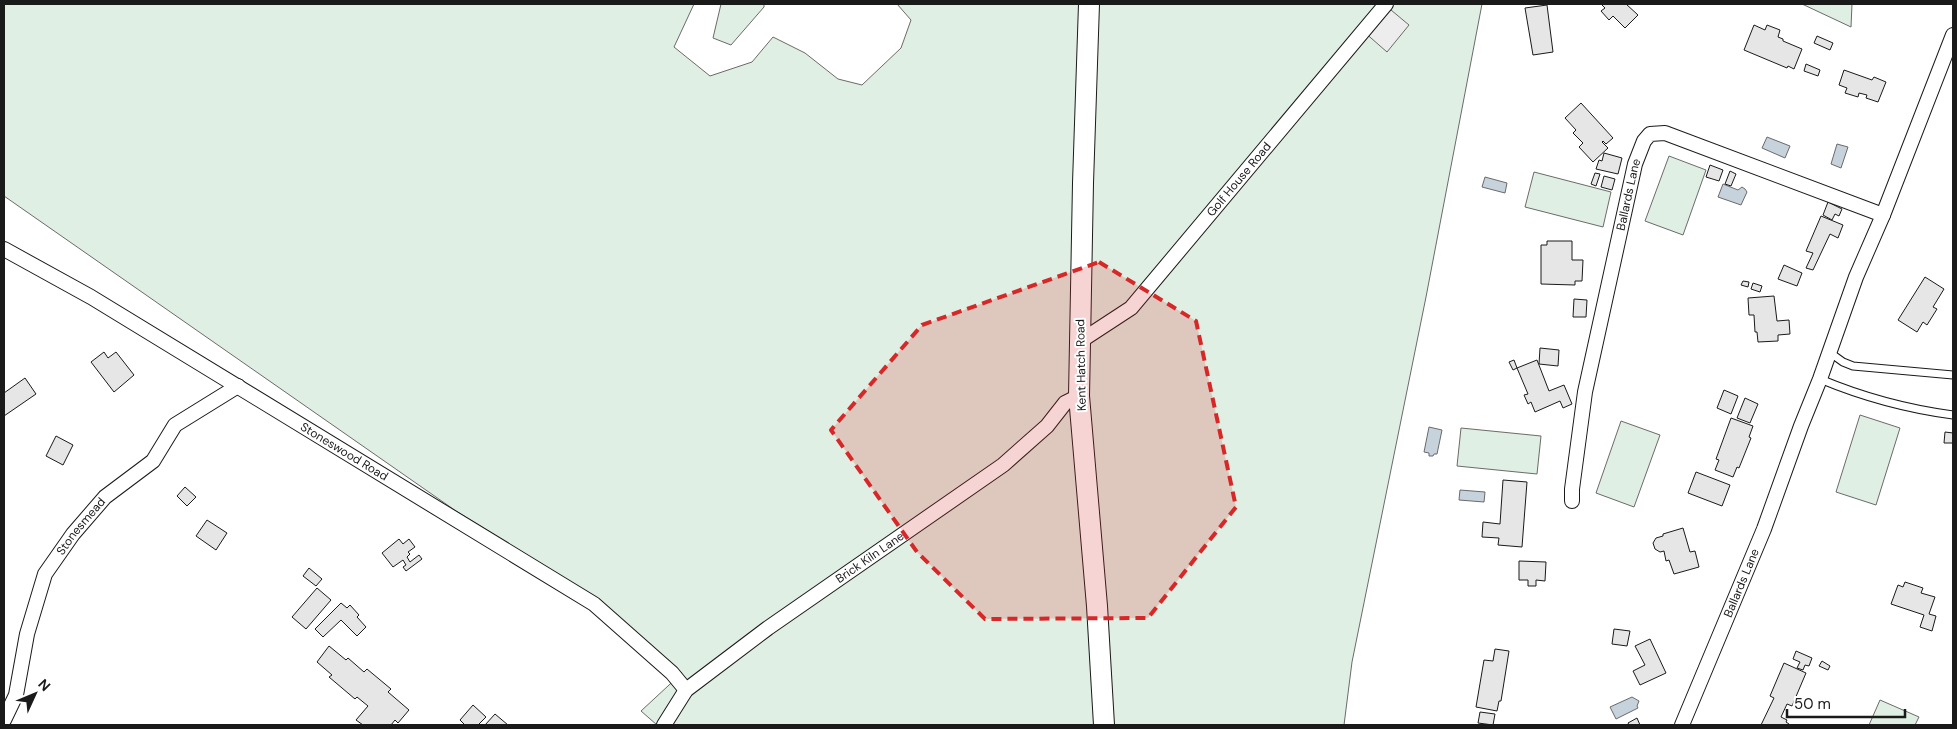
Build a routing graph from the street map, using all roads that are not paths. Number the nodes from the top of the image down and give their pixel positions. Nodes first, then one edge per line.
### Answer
1 (1089, 4) edge
2 (1386, 4) edge
3 (1953, 35) edge
4 (1883, 215) junction
5 (4, 249) edge
6 (1080, 342) junction
7 (1829, 352) junction
8 (1953, 375) edge
9 (1820, 379) junction
10 (238, 386) junction
11 (1079, 396) junction
12 (1953, 415) edge
13 (1572, 501) dead end
14 (686, 690) junction
15 (4, 720) edge
16 (664, 725) edge
17 (1104, 725) edge
18 (1682, 725) edge

1 - 6 main road, Kent Hatch Road
2 - 6 street, Golf House Road
3 - 4 street, Ballards Lane
4 - 7 street, Ballards Lane
4 - 13 street, Ballards Lane
5 - 10 street, Stoneswood Road
6 - 11 main road, Kent Hatch Road
7 - 8 lane
7 - 9 street, Ballards Lane
9 - 12 lane
9 - 18 street, Ballards Lane
10 - 14 street, Stoneswood Road
10 - 15 street, Stonesmead
11 - 14 street, Brick Kiln Lane
11 - 17 main road, Kent Hatch Road
14 - 16 street, Brick Kiln Lane

